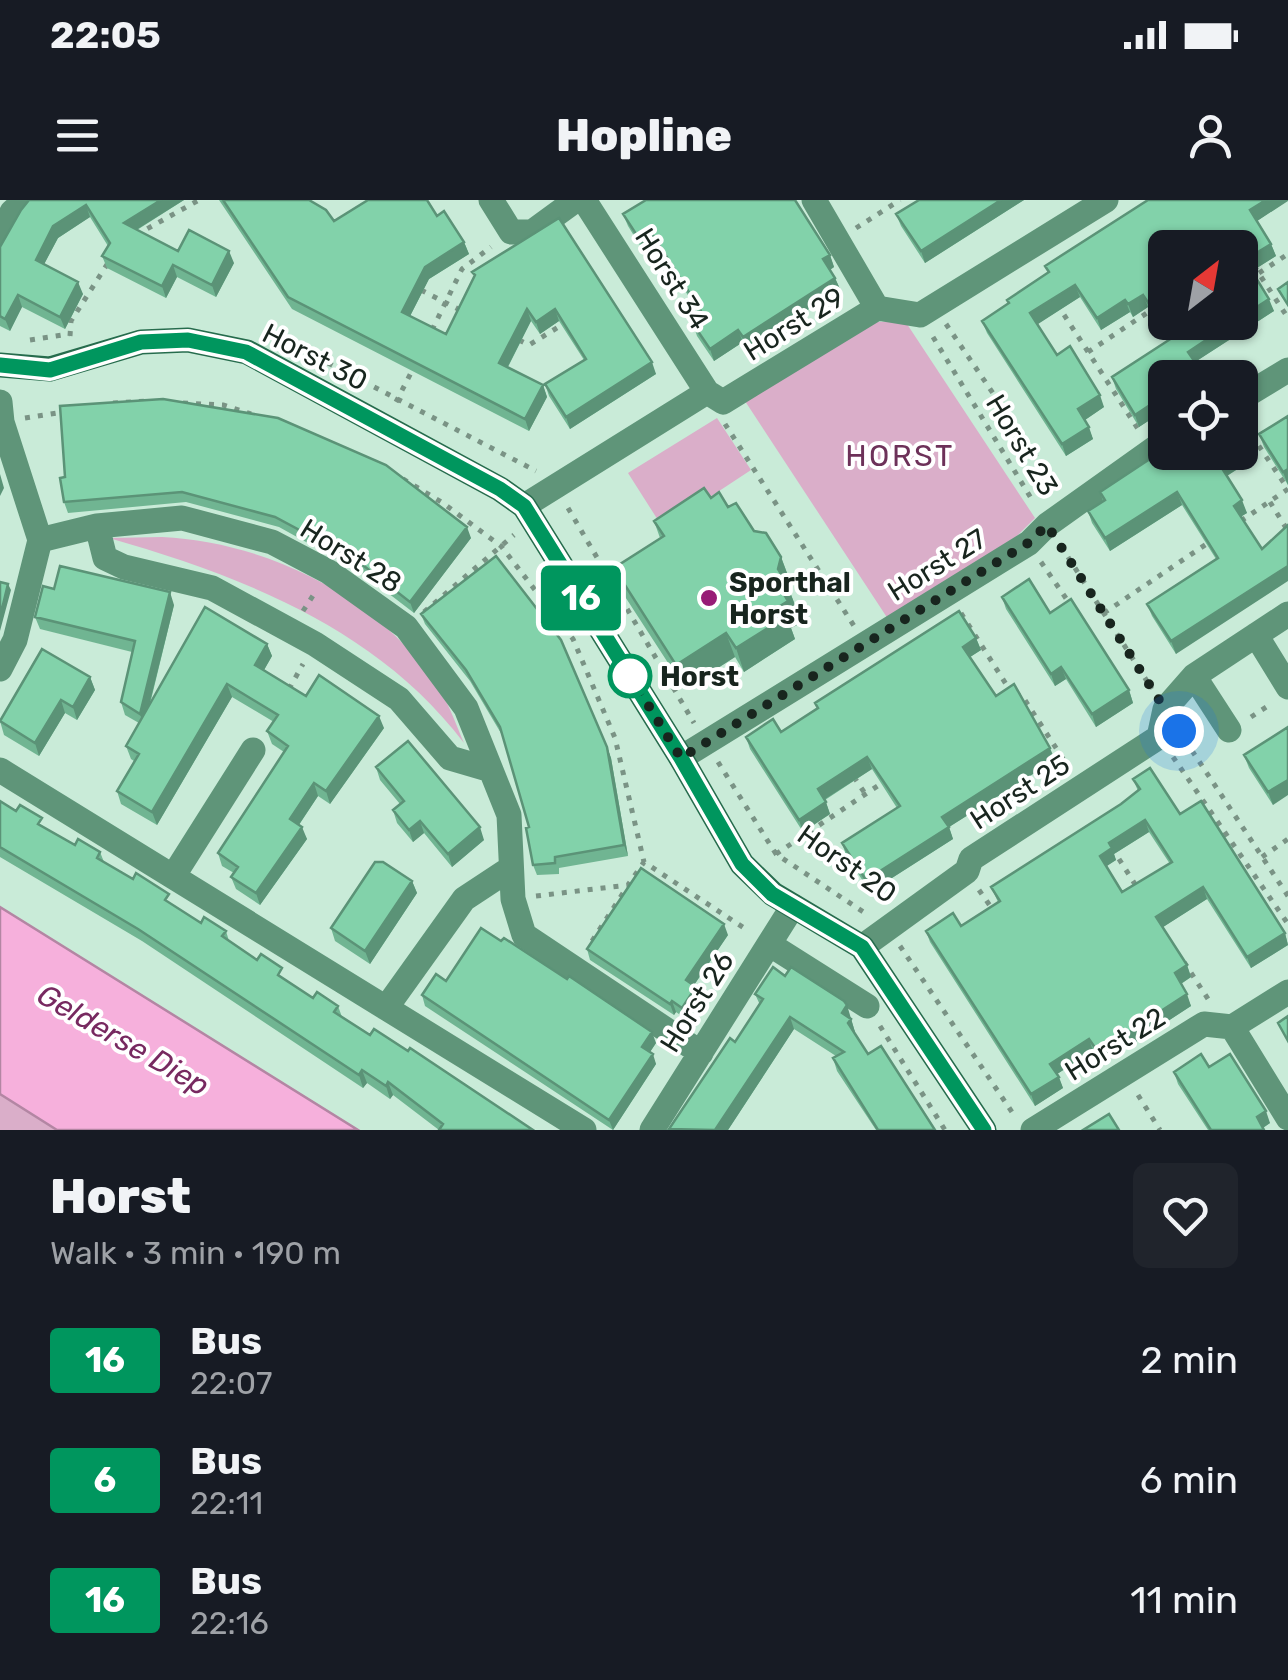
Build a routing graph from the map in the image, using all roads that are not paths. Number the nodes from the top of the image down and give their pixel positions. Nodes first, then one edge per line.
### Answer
1 (25, 200) edge
2 (490, 200) edge
3 (576, 200) edge
4 (584, 200) edge
5 (814, 200) edge
6 (1106, 200) edge
7 (0, 234) edge
8 (877, 308) junction
9 (0, 365) edge
10 (1288, 370) edge
11 (1258, 389) edge
12 (715, 397) junction
13 (1, 412) edge
14 (1148, 453) edge
15 (528, 513) junction
16 (97, 526) junction
17 (40, 540) junction
18 (1288, 614) edge
19 (1256, 635) junction
20 (0, 669) edge
21 (1194, 676) junction
22 (1288, 687) edge
23 (1229, 730) dead end
24 (253, 750) dead end
25 (681, 758) junction
26 (0, 770) edge
27 (491, 770) junction
28 (511, 868) junction
29 (174, 874) junction
30 (793, 906) junction
31 (769, 944) junction
32 (862, 947) junction
33 (1288, 992) edge
34 (867, 1006) road end
35 (386, 1008) junction
36 (1232, 1027) junction
37 (701, 1053) junction
38 (1288, 1118) edge
39 (584, 1130) edge
40 (652, 1130) edge
41 (984, 1130) edge
42 (1034, 1130) edge

1 - 7 street
2 - 3 street
4 - 12 street, Horst 34
5 - 8 street
6 - 8 street, Horst 29
8 - 12 street, Horst 29
9 - 15 street, Horst 30
10 - 11 street
12 - 15 street, Horst 29
13 - 17 street
14 - 25 street, Horst 27
15 - 25 street
16 - 17 street, Horst 28
16 - 27 street
16 - 27 street, Horst 28
17 - 20 street
18 - 19 street, Horst 25
19 - 21 street, Horst 25
19 - 22 street
21 - 23 street
21 - 32 street, Horst 25
24 - 29 street
25 - 30 street
26 - 29 street
27 - 28 street, Horst 28
28 - 35 street
28 - 37 street, Horst 28
29 - 35 street
30 - 31 street, Horst 26
30 - 32 street
31 - 34 street
31 - 37 street, Horst 26
32 - 41 street
33 - 36 street, Horst 22
35 - 39 street
36 - 38 street
36 - 42 street, Horst 22
37 - 40 street, Horst 26

